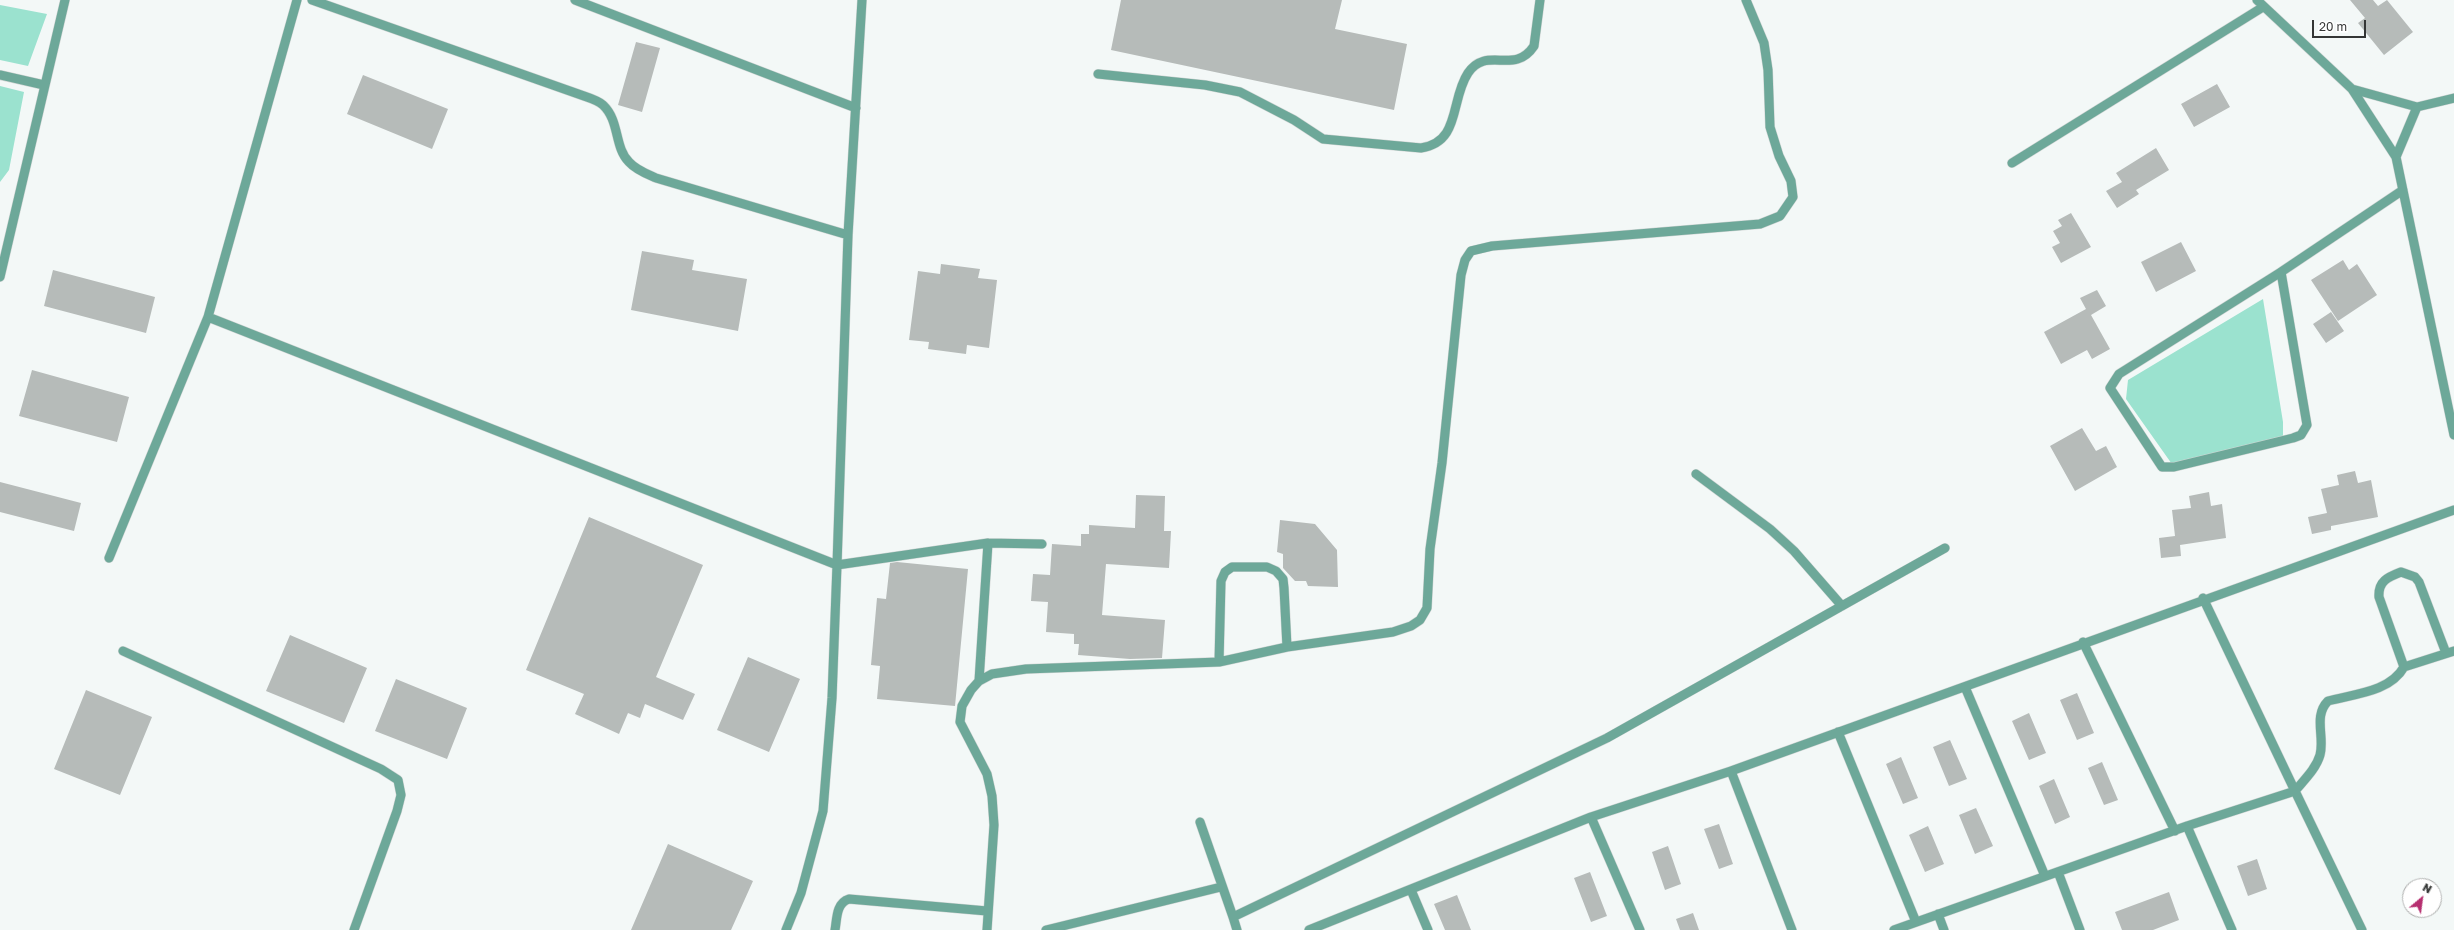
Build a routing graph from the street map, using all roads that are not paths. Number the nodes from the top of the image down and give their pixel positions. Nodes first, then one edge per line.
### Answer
1 (65, 0) edge
2 (297, 0) edge
3 (312, 0) edge
4 (575, 0) edge
5 (862, 0) edge
6 (1540, 0) edge
7 (1746, 0) edge
8 (2260, 4) edge
9 (1098, 74) dead end
10 (0, 75) edge
11 (44, 85) junction
12 (2352, 89) junction
13 (2454, 98) edge
14 (2417, 107) junction
15 (856, 108) junction
16 (2396, 157) junction
17 (2012, 163) dead end
18 (2403, 190) junction
19 (848, 235) junction
20 (2281, 272) junction
21 (0, 277) edge
22 (208, 317) junction
23 (2454, 435) edge
24 (1696, 474) dead end
25 (2454, 510) edge
26 (988, 543) junction
27 (1042, 544) dead end
28 (1945, 548) dead end
29 (109, 558) dead end
30 (837, 565) junction
31 (2203, 598) junction
32 (1842, 606) junction
33 (2083, 642) junction
34 (1287, 647) junction
35 (123, 652) dead end
36 (2450, 652) edge
37 (1219, 662) junction
38 (2404, 667) junction
39 (979, 681) junction
40 (1966, 687) junction
41 (1838, 732) junction
42 (1730, 771) junction
43 (2294, 791) junction
44 (1591, 817) junction
45 (1200, 822) dead end
46 (2188, 826) junction
47 (2175, 831) junction
48 (2058, 872) junction
49 (2045, 876) junction
50 (1221, 887) junction
51 (1411, 890) junction
52 (987, 911) junction
53 (1938, 914) junction
54 (1233, 917) junction
55 (1916, 922) junction
56 (354, 930) edge
57 (786, 930) edge
58 (835, 930) edge
59 (987, 930) edge
60 (1046, 930) edge
61 (1237, 930) edge
62 (1309, 930) edge
63 (1428, 930) edge
64 (1640, 930) edge
65 (1792, 930) edge
66 (1894, 930) edge
67 (1944, 930) edge
68 (2080, 930) edge
69 (2232, 930) edge
70 (2362, 930) edge

1 - 11 lane
2 - 22 lane
3 - 19 lane
4 - 15 lane
5 - 15 lane
6 - 9 lane
7 - 34 lane
8 - 12 lane
8 - 17 lane
10 - 11 lane
11 - 21 lane
12 - 14 lane
12 - 16 lane
13 - 14 lane
14 - 16 lane
15 - 19 lane
16 - 18 lane
18 - 20 lane
18 - 23 lane
19 - 30 lane
20 - 20 lane
22 - 29 lane
22 - 30 lane
24 - 32 lane
25 - 31 lane
26 - 27 lane
26 - 30 lane
26 - 39 lane
28 - 32 lane
30 - 57 lane
31 - 33 lane
31 - 43 lane
32 - 54 lane
33 - 40 lane
33 - 47 lane
34 - 37 lane
34 - 37 lane
35 - 56 lane
36 - 38 lane
36 - 38 lane
37 - 39 lane
38 - 43 lane
39 - 52 lane
40 - 41 lane
40 - 49 lane
41 - 42 lane
41 - 55 lane
42 - 44 lane
42 - 65 lane
43 - 46 lane
43 - 70 lane
44 - 51 lane
44 - 64 lane
45 - 50 lane
46 - 47 lane
46 - 69 lane
47 - 48 lane
48 - 49 lane
48 - 68 lane
49 - 53 lane
50 - 54 lane
50 - 60 lane
51 - 62 lane
51 - 63 lane
52 - 58 lane
52 - 59 lane
53 - 55 lane
53 - 67 lane
54 - 61 lane
55 - 66 lane

